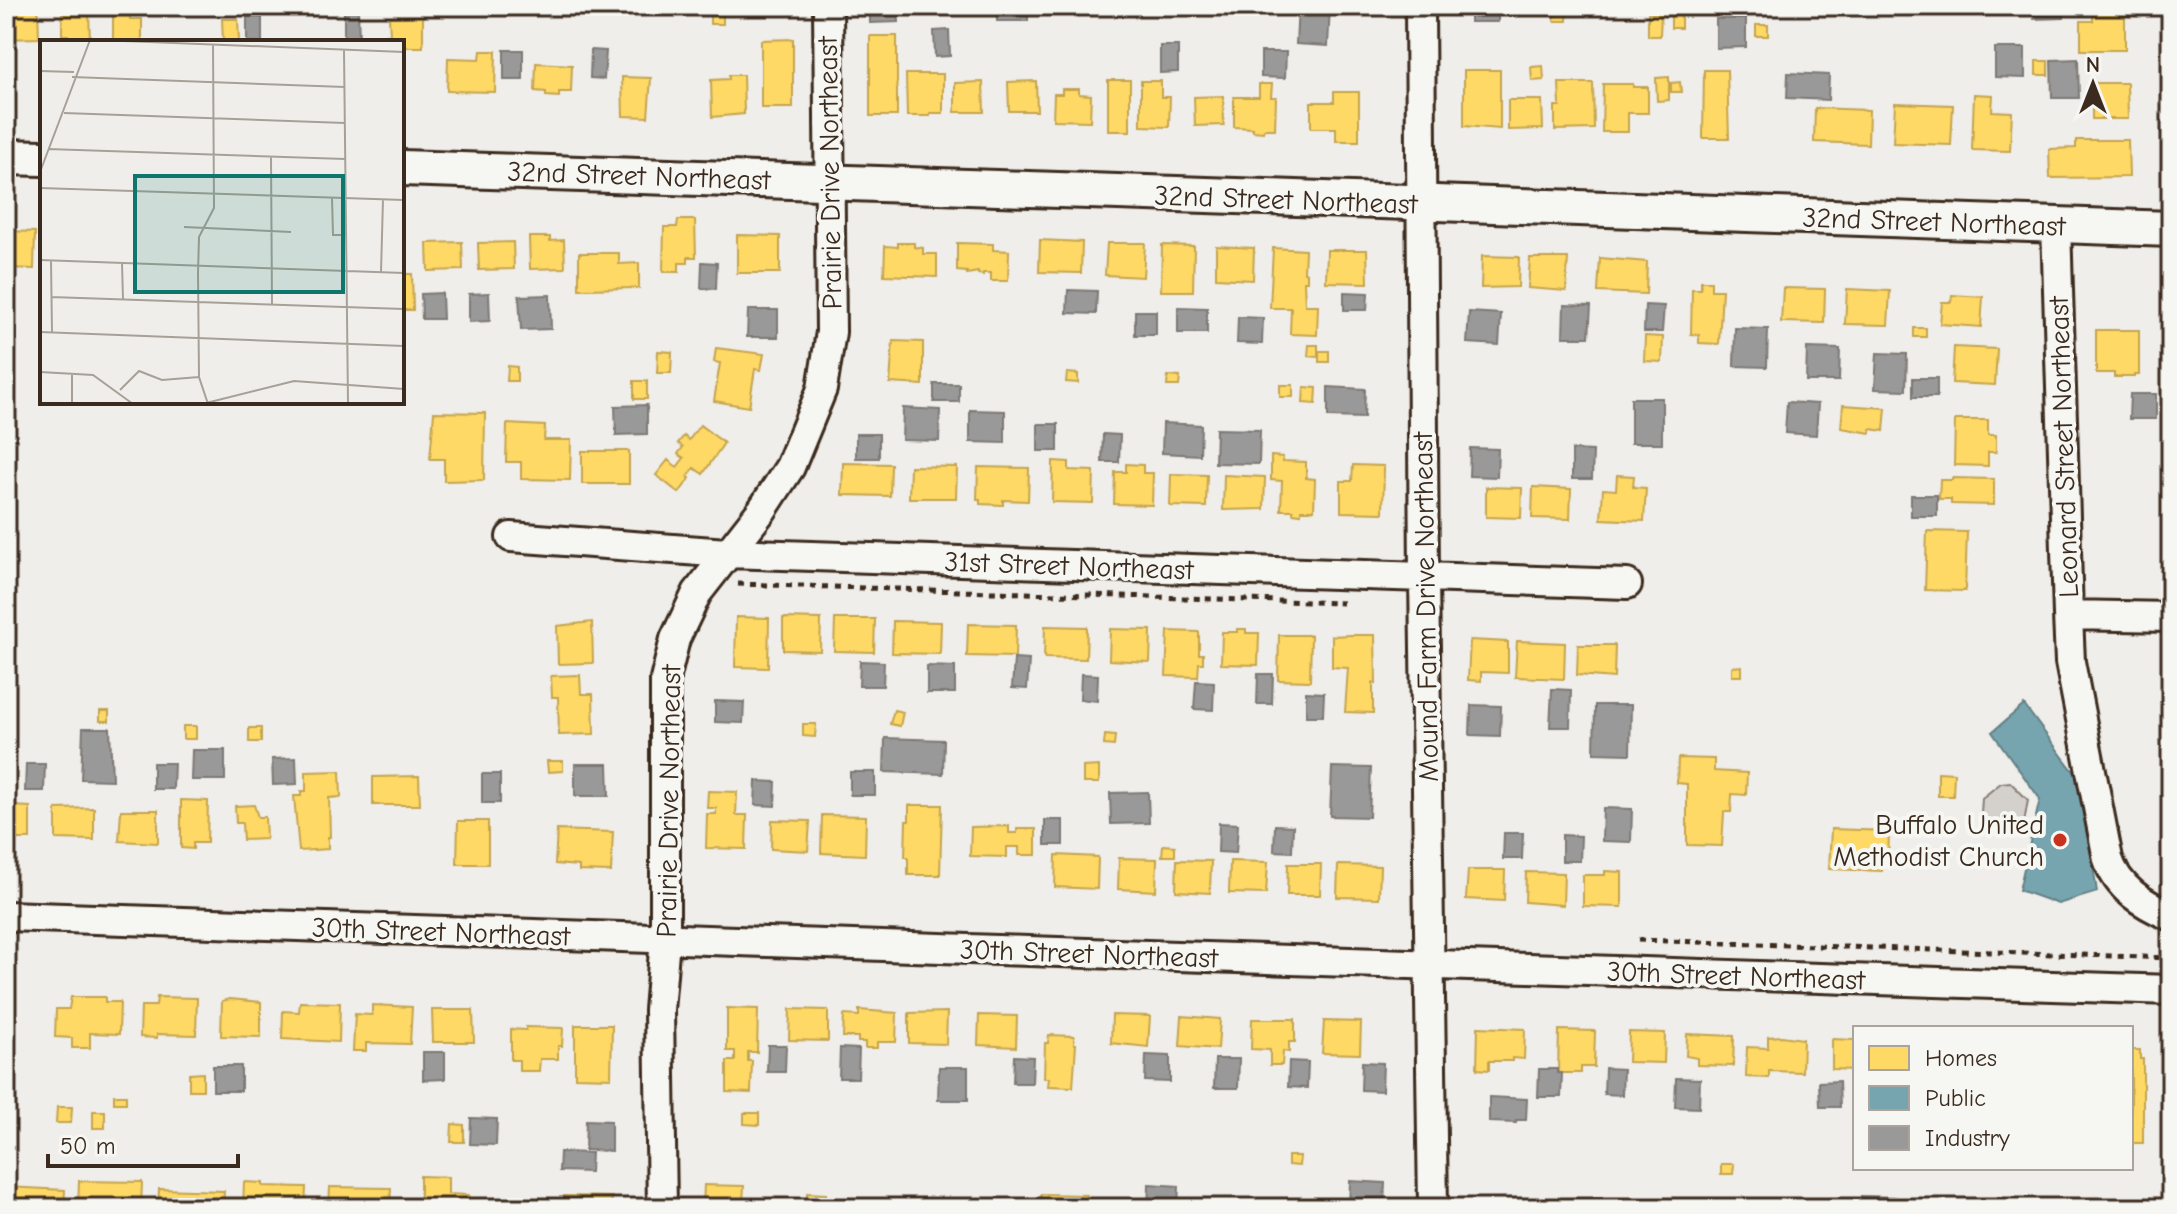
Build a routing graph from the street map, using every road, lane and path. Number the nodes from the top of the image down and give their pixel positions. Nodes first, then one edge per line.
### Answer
1 (828, 6) edge
2 (1420, 6) edge
3 (6, 157) edge
4 (40, 158) edge
5 (404, 168) edge
6 (828, 180) junction
7 (1422, 205) junction
8 (2056, 225) junction
9 (2171, 229) edge
10 (511, 537) dead end
11 (727, 553) junction
12 (1424, 578) junction
13 (704, 583) junction
14 (1627, 584) dead end
15 (1357, 604) dead end
16 (2068, 615) junction
17 (2171, 617) edge
18 (6, 916) edge
19 (2171, 916) edge
20 (665, 939) junction
21 (1638, 940) dead end
22 (2171, 958) edge
23 (1430, 965) junction
24 (2171, 990) edge
25 (662, 1208) edge
26 (1433, 1208) edge

1 - 6 street, Prairie Drive Northeast
2 - 7 street, Mound Farm Drive Northeast
3 - 4 main road
5 - 6 main road, 32nd Street Northeast
6 - 7 main road, 32nd Street Northeast
6 - 11 street, Prairie Drive Northeast
7 - 8 main road, 32nd Street Northeast
7 - 12 street, Mound Farm Drive Northeast
8 - 9 main road, 32nd Street Northeast
8 - 16 street, Leonard Street Northeast
10 - 11 street, 31st Street Northeast
11 - 12 street, 31st Street Northeast
11 - 13 street, Prairie Drive Northeast
12 - 14 street, 31st Street Northeast
12 - 23 street, Mound Farm Drive Northeast
13 - 15 path
13 - 20 street, Prairie Drive Northeast
16 - 17 street, Leonard Street Northeast
16 - 19 street
18 - 20 street, 30th Street Northeast
20 - 23 street, 30th Street Northeast
20 - 25 street, Prairie Drive Northeast
21 - 22 path
23 - 24 street, 30th Street Northeast
23 - 26 street, Mound Farm Drive Northeast

